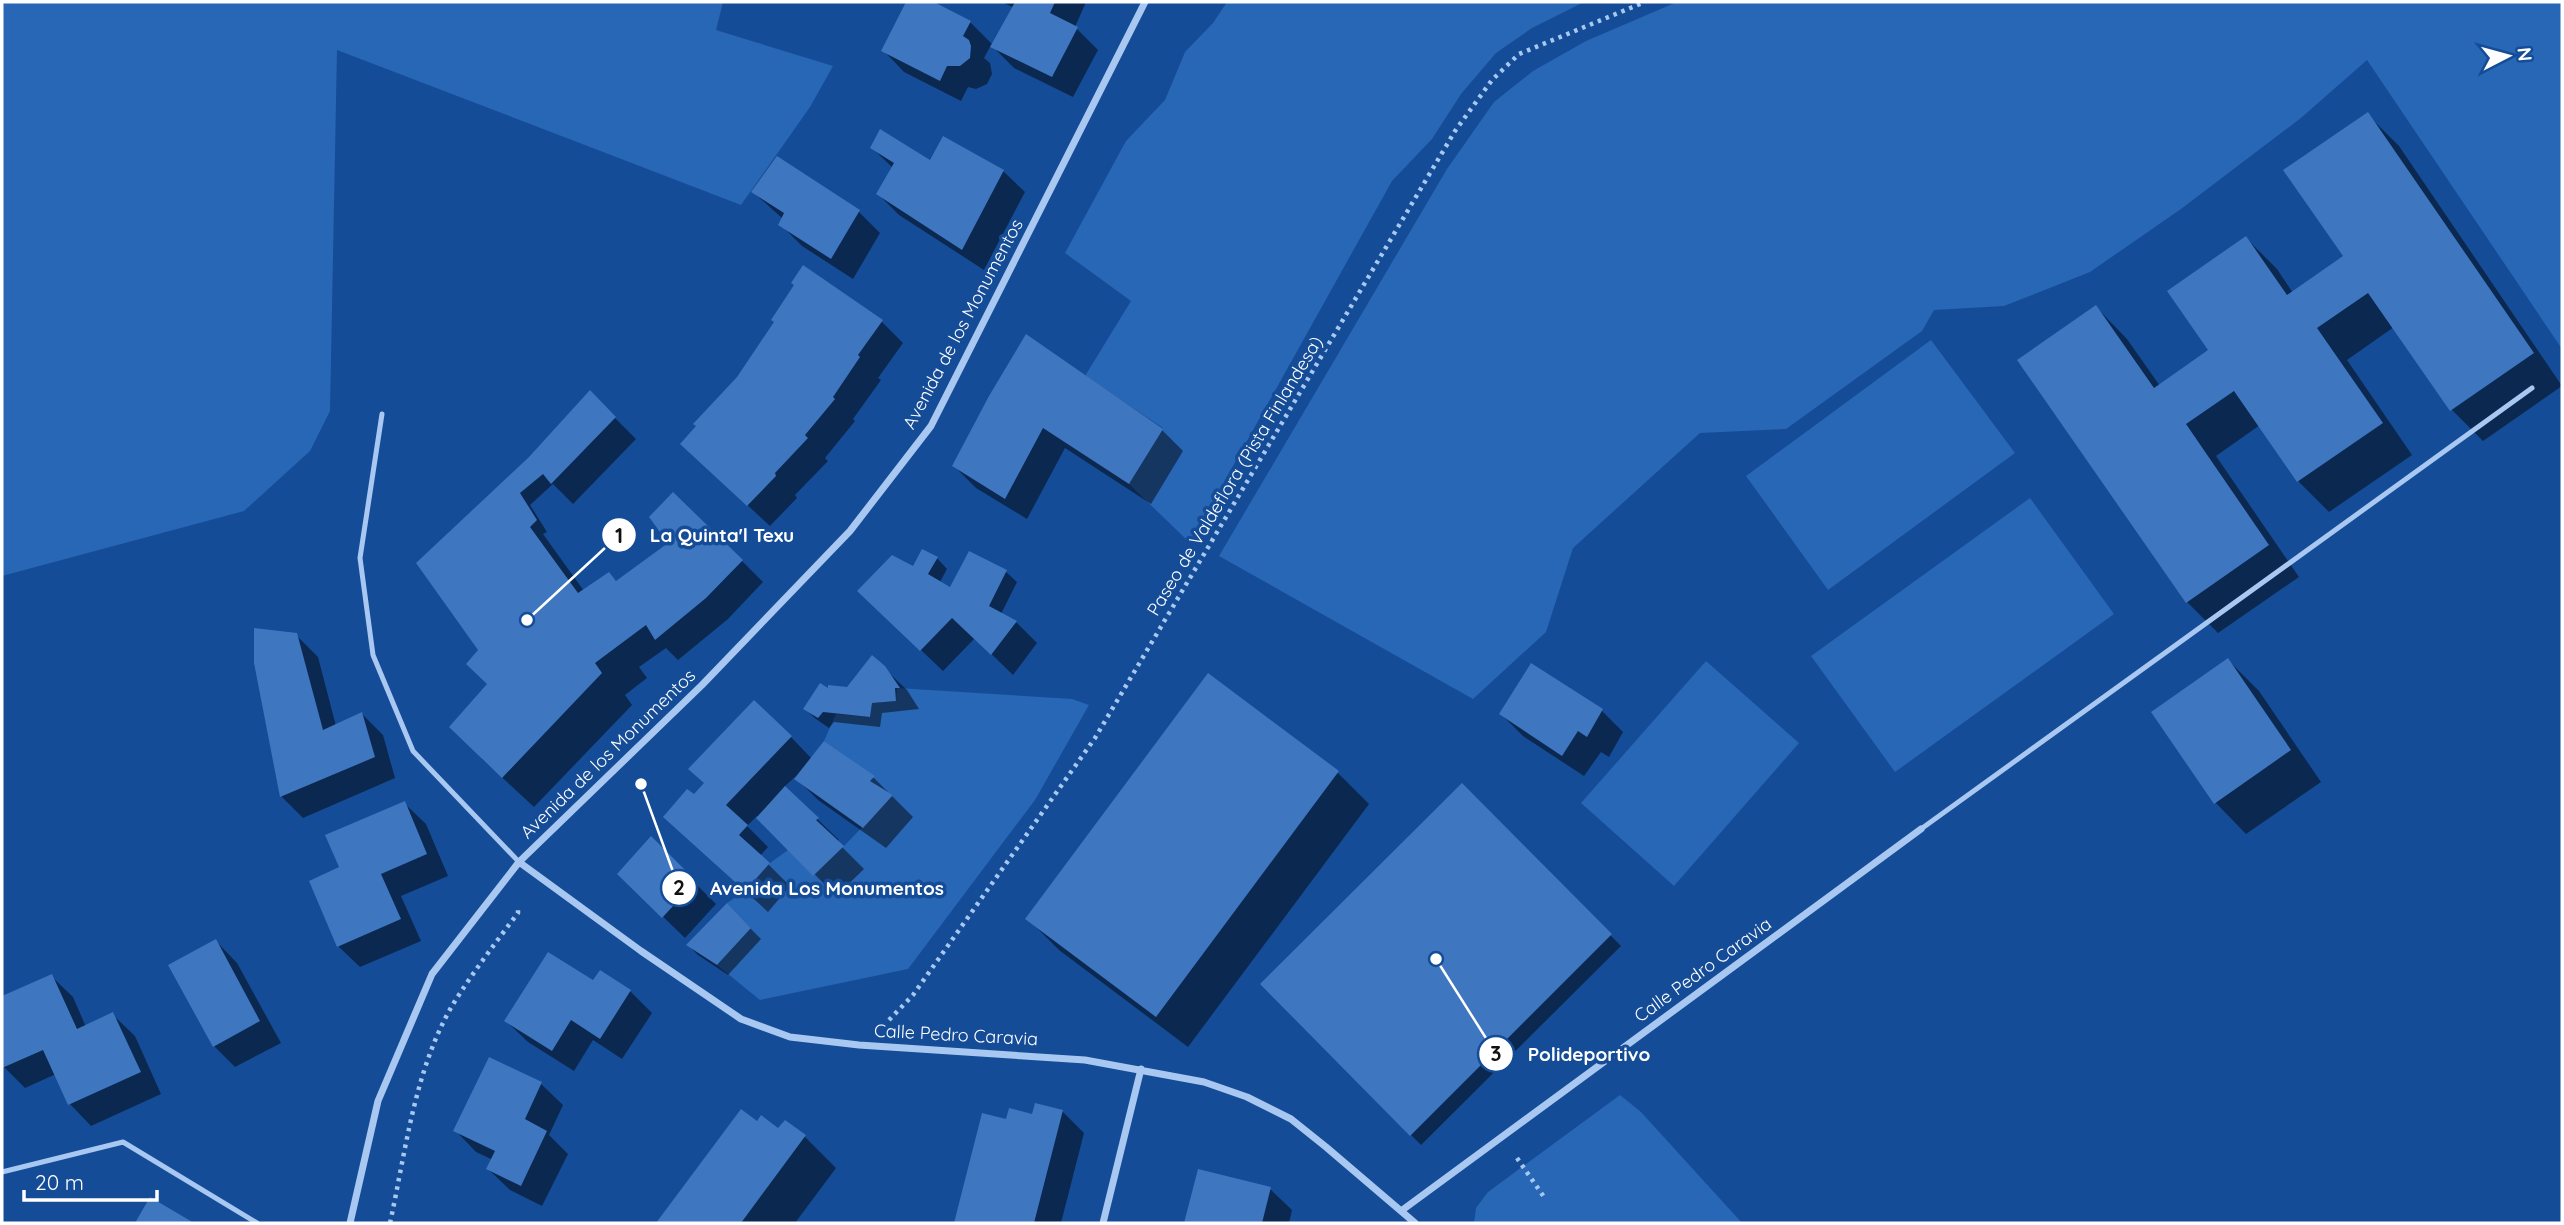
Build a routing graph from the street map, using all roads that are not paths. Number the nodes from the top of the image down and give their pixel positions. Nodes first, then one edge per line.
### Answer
1 (1145, 2) edge
2 (2532, 388) dead end
3 (382, 414) dead end
4 (1922, 830) joint
5 (519, 862) junction
6 (1141, 1069) junction
7 (2, 1172) edge
8 (1401, 1211) junction
9 (257, 1223) edge
10 (350, 1223) edge
11 (1103, 1223) edge
12 (1415, 1223) edge

1 - 5 street, Avenida de los Monumentos
2 - 4 lane
3 - 5 lane
4 - 8 street, Calle Pedro Caravia
5 - 6 street, Calle Pedro Caravia
5 - 10 street, Avenida de los Monumentos
6 - 8 street, Calle Pedro Caravia
6 - 11 street
7 - 9 lane
8 - 12 street, Calle Pedro Caravia

